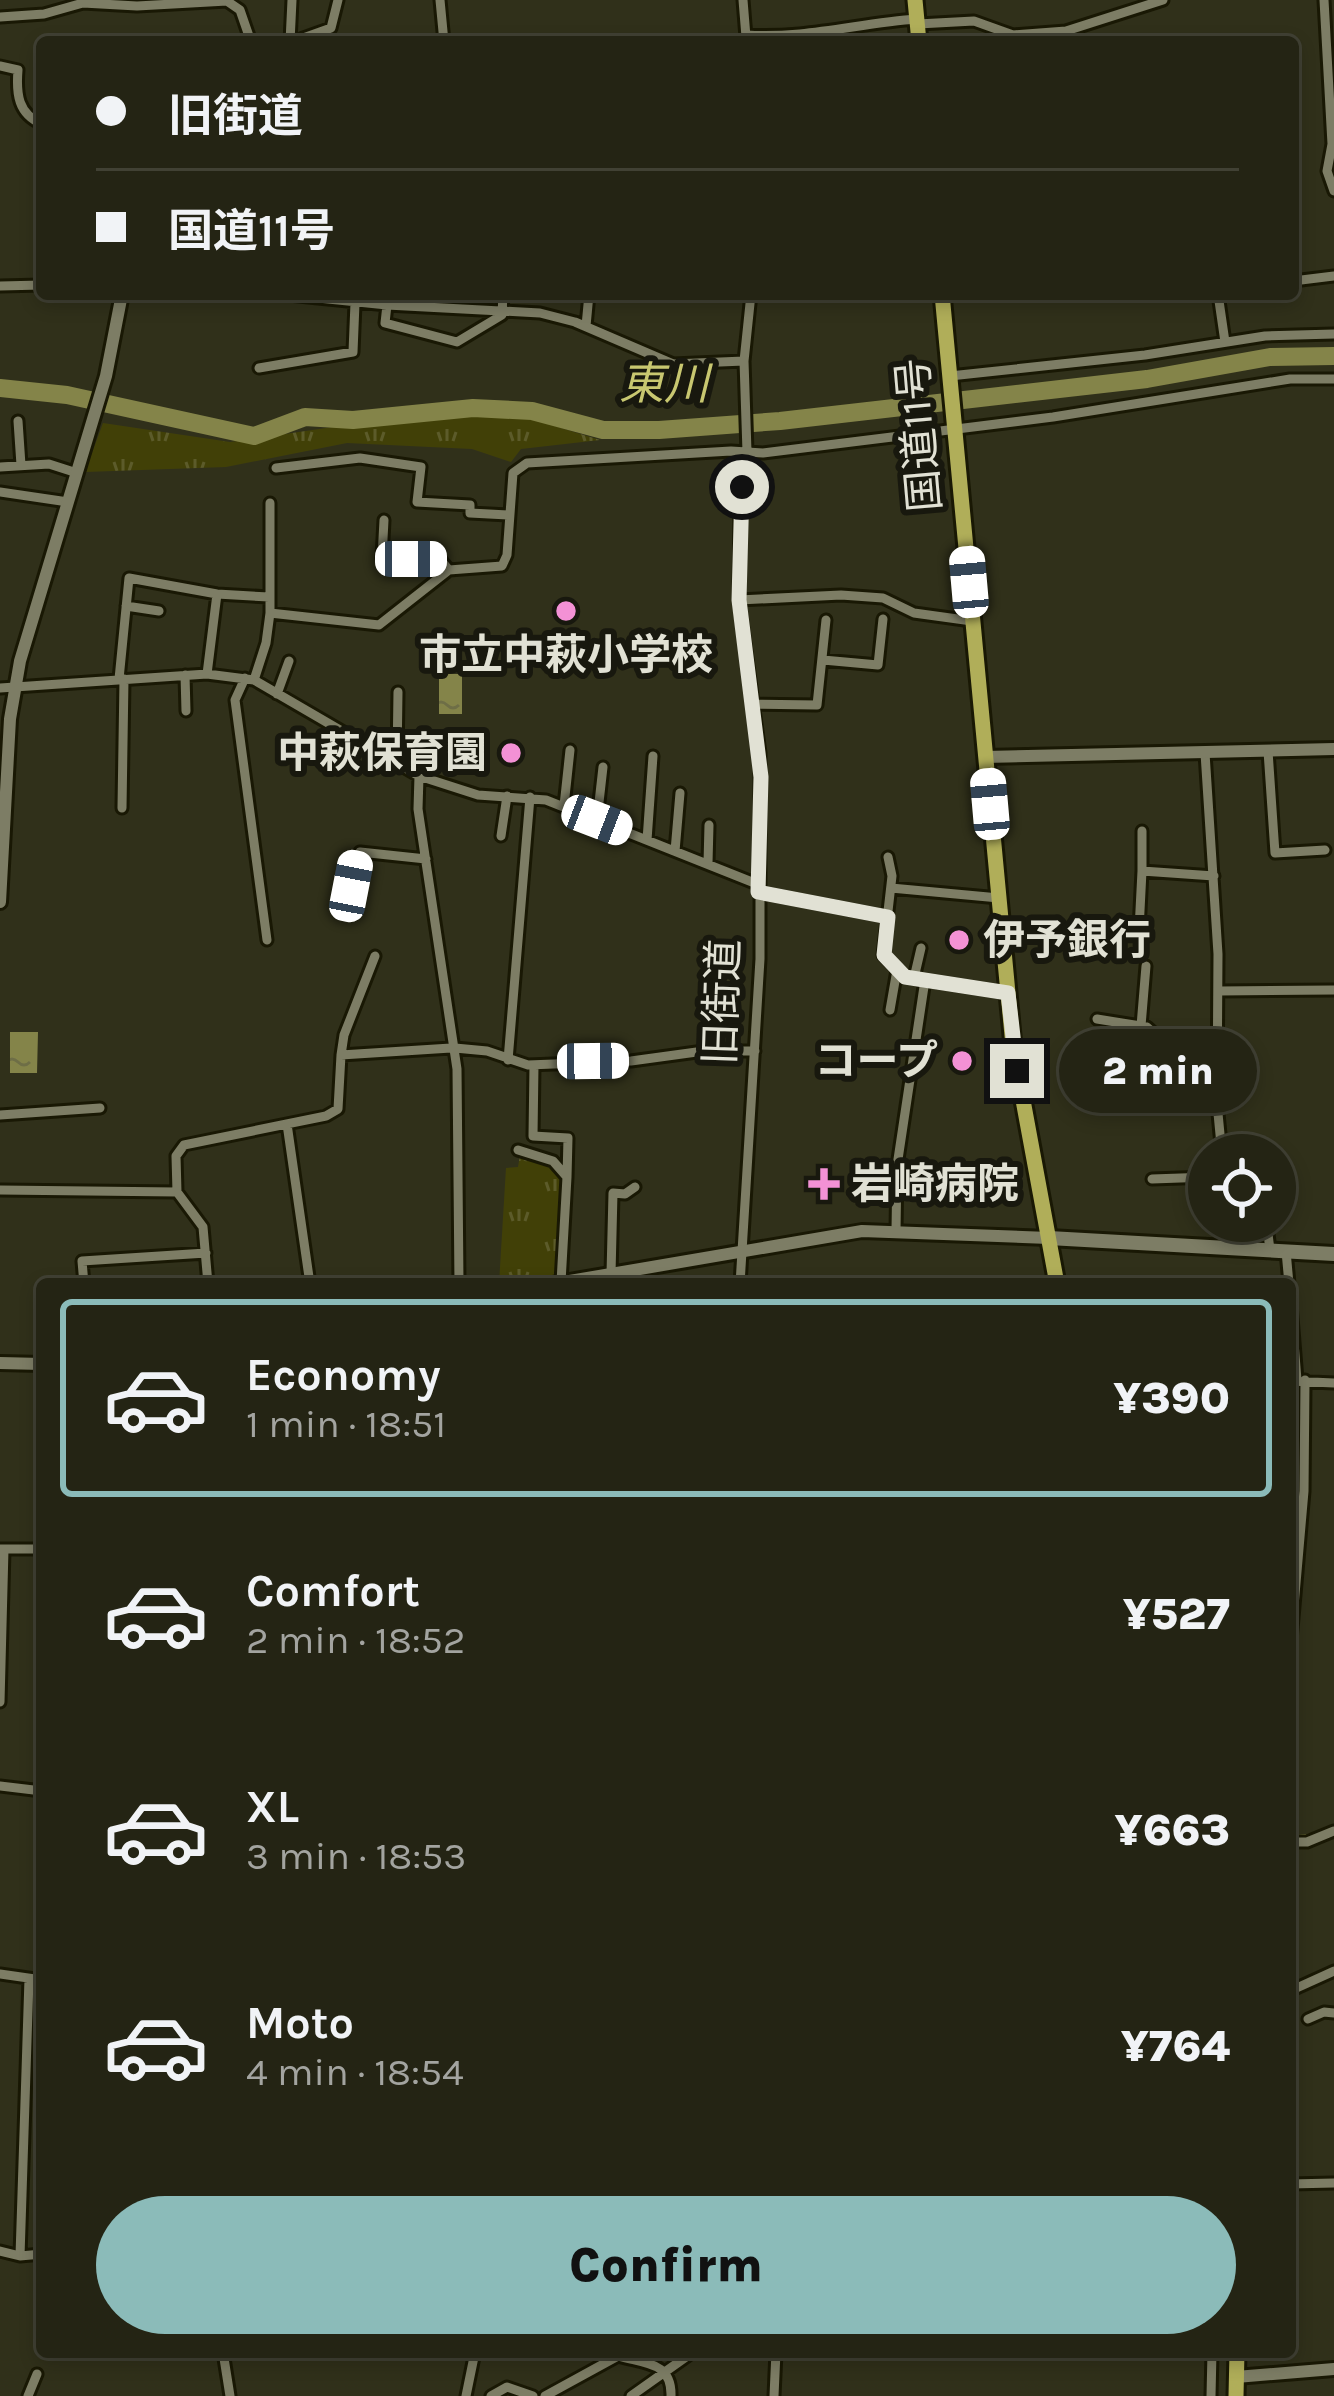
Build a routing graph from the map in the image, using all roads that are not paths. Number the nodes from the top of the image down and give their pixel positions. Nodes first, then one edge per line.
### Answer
1 (292, 0) edge
2 (338, 0) edge
3 (440, 0) edge
4 (743, 0) edge
5 (915, 0) edge
6 (1163, 0) edge
7 (1324, 0) edge
8 (161, 2) edge
9 (0, 17) edge
10 (918, 28) edge
11 (249, 36) edge
12 (291, 36) edge
13 (316, 36) edge
14 (443, 36) edge
15 (746, 36) edge
16 (808, 36) edge
17 (0, 66) edge
18 (36, 122) edge
19 (1334, 190) edge
20 (1334, 276) edge
21 (1299, 280) edge
22 (36, 284) edge
23 (0, 286) edge
24 (121, 300) edge
25 (330, 300) edge
26 (503, 300) edge
27 (589, 300) edge
28 (750, 300) edge
29 (943, 300) edge
30 (1219, 300) edge
31 (355, 303) junction
32 (387, 305) junction
33 (503, 309) junction
34 (586, 326) junction
35 (1334, 334) edge
36 (1225, 342) junction
37 (744, 361) junction
38 (259, 368) dead end
39 (1334, 379) edge
40 (950, 381) junction
41 (18, 421) dead end
42 (954, 424) junction
43 (747, 448) junction
44 (21, 465) junction
45 (0, 467) edge
46 (276, 468) dead end
47 (76, 473) junction
48 (0, 492) edge
49 (68, 502) junction
50 (270, 502) dead end
51 (508, 515) junction
52 (384, 520) dead end
53 (449, 571) junction
54 (218, 594) junction
55 (269, 597) junction
56 (739, 600) junction
57 (126, 606) junction
58 (160, 611) dead end
59 (270, 613) junction
60 (883, 619) dead end
61 (826, 620) dead end
62 (972, 620) junction
63 (823, 660) junction
64 (289, 661) dead end
65 (184, 674) junction
66 (207, 674) junction
67 (121, 679) junction
68 (250, 679) junction
69 (7, 687) edge
70 (398, 692) dead end
71 (277, 694) junction
72 (752, 704) junction
73 (186, 711) dead end
74 (1334, 749) edge
75 (570, 750) dead end
76 (1268, 751) junction
77 (1205, 753) junction
78 (653, 756) dead end
79 (986, 757) junction
80 (398, 760) junction
81 (603, 767) dead end
82 (419, 776) junction
83 (680, 793) dead end
84 (507, 796) junction
85 (530, 797) junction
86 (563, 806) junction
87 (122, 808) dead end
88 (597, 820) junction
89 (709, 825) dead end
90 (1142, 831) dead end
91 (501, 836) dead end
92 (647, 840) junction
93 (675, 850) junction
94 (1324, 850) dead end
95 (888, 857) dead end
96 (426, 859) junction
97 (707, 863) junction
98 (1142, 871) junction
99 (1214, 876) junction
100 (351, 886) dead end
101 (757, 888) junction
102 (891, 888) junction
103 (999, 898) junction
104 (0, 902) edge
105 (888, 917) junction
106 (1139, 930) dead end
107 (267, 940) dead end
108 (921, 948) dead end
109 (375, 956) dead end
110 (1146, 966) dead end
111 (897, 970) junction
112 (919, 979) junction
113 (1334, 990) edge
114 (1220, 991) junction
115 (1008, 993) junction
116 (890, 1010) dead end
117 (1097, 1019) dead end
118 (1141, 1026) junction
119 (453, 1048) junction
120 (755, 1052) junction
121 (341, 1055) junction
122 (1216, 1057) junction
123 (508, 1060) junction
124 (534, 1065) junction
125 (1216, 1101) junction
126 (1159, 1103) dead end
127 (100, 1108) dead end
128 (0, 1115) edge
129 (287, 1124) junction
130 (1220, 1134) edge
131 (518, 1150) dead end
132 (567, 1178) junction
133 (1188, 1178) edge
134 (1152, 1179) dead end
135 (635, 1186) dead end
136 (0, 1190) edge
137 (177, 1192) junction
138 (896, 1230) junction
139 (1049, 1238) junction
140 (1273, 1242) edge
141 (1278, 1250) junction
142 (744, 1251) junction
143 (206, 1253) junction
144 (1334, 1254) edge
145 (611, 1274) junction
146 (633, 1277) edge
147 (83, 1278) edge
148 (208, 1278) edge
149 (309, 1278) edge
150 (459, 1278) edge
151 (561, 1278) edge
152 (586, 1278) edge
153 (741, 1278) edge
154 (1056, 1278) edge
155 (1286, 1278) edge
156 (0, 1364) edge
157 (36, 1364) edge
158 (1297, 1380) edge
159 (1334, 1383) edge
160 (36, 1549) edge
161 (2, 1550) edge
162 (1296, 1562) edge
163 (0, 1702) edge
164 (0, 1786) edge
165 (36, 1790) edge
166 (1334, 1831) edge
167 (1296, 1842) edge
168 (1334, 1971) edge
169 (0, 1974) edge
170 (29, 1979) junction
171 (36, 1980) edge
172 (1296, 1988) edge
173 (1334, 2013) edge
174 (1308, 2019) dead end
175 (1334, 2183) edge
176 (1296, 2184) edge
177 (0, 2251) edge
178 (36, 2255) edge
179 (20, 2256) junction
180 (224, 2358) edge
181 (475, 2358) edge
182 (614, 2358) edge
183 (624, 2358) edge
184 (684, 2358) edge
185 (776, 2358) edge
186 (1212, 2358) edge
187 (1237, 2358) edge
188 (1334, 2368) edge
189 (666, 2371) junction
190 (37, 2374) dead end
191 (1236, 2378) junction
192 (28, 2396) edge
193 (230, 2396) edge
194 (466, 2396) edge
195 (491, 2396) edge
196 (532, 2396) edge
197 (545, 2396) edge
198 (631, 2396) edge
199 (671, 2396) edge
200 (774, 2396) edge
201 (1211, 2396) edge
202 (1236, 2396) edge

1 - 12 street
2 - 13 street
3 - 14 street
4 - 15 street
5 - 10 highway
6 - 10 street
7 - 19 street
8 - 9 street
8 - 11 street
10 - 16 street
17 - 18 street
20 - 21 street
22 - 23 street
24 - 47 street
25 - 31 street
26 - 33 street
27 - 34 street
28 - 37 street, 旧街道
29 - 40 highway, 国道11号
30 - 36 street
31 - 32 street
31 - 38 street
32 - 33 street
32 - 33 street
33 - 34 street
34 - 37 street
35 - 36 street
36 - 40 street
37 - 43 street, 旧街道
39 - 42 street
40 - 42 highway, 国道11号
41 - 44 street
42 - 43 street
42 - 62 highway, 国道11号
43 - 51 street
43 - 56 street, 旧街道
44 - 45 street
44 - 47 street
46 - 51 street
47 - 49 street
48 - 49 street
49 - 69 street
50 - 55 street
51 - 53 street
52 - 53 street
53 - 59 street
54 - 55 street
54 - 57 street
54 - 66 street
55 - 59 street
56 - 62 street
56 - 72 street, 旧街道
57 - 58 street
57 - 67 street
59 - 68 street
60 - 63 street
61 - 63 street
62 - 79 highway, 国道11号
63 - 72 street
64 - 71 street
65 - 66 street
65 - 67 street
65 - 73 street
66 - 68 street
67 - 69 street
67 - 87 street
68 - 71 street
68 - 107 street
69 - 104 street
70 - 80 street
71 - 80 street
72 - 101 street, 旧街道
74 - 76 street
75 - 86 street
76 - 77 street
76 - 94 street
77 - 79 street
77 - 99 street
78 - 92 street
79 - 103 highway, 国道11号
80 - 82 street
81 - 88 street
82 - 84 street
82 - 96 street
83 - 93 street
84 - 85 street
84 - 91 street
85 - 86 street
85 - 123 street
86 - 88 street
88 - 92 street
89 - 97 street
90 - 98 street
92 - 93 street
93 - 97 street
95 - 102 street
96 - 100 street
96 - 119 street
97 - 101 street
98 - 99 street
98 - 106 street
99 - 114 street
101 - 105 street
101 - 120 street, 旧街道
102 - 103 street
102 - 105 street
103 - 115 highway, 国道11号
105 - 111 street
108 - 112 street
109 - 121 street
110 - 118 street
111 - 112 street
111 - 116 street
112 - 115 street
112 - 138 street
113 - 114 street
114 - 122 street
115 - 139 highway, 国道11号
117 - 118 street
118 - 122 street
119 - 121 street
119 - 123 street
119 - 150 street
120 - 124 street
120 - 142 street, 旧街道
121 - 129 street
122 - 125 street
123 - 124 street
124 - 132 street
125 - 126 street
125 - 130 street
127 - 128 street
129 - 137 street
129 - 149 street
131 - 132 street
132 - 151 street
133 - 134 street
135 - 145 street
136 - 137 street
137 - 143 street
138 - 139 street
138 - 142 street
139 - 141 main road
139 - 154 highway, 国道11号
140 - 141 street
141 - 144 main road
141 - 155 street
142 - 146 street
142 - 153 street, 旧街道
143 - 147 street
143 - 148 street
145 - 146 street
145 - 152 street
156 - 157 street
158 - 159 street
158 - 162 street
160 - 161 street
161 - 163 street
164 - 165 street
166 - 167 street
168 - 172 street
169 - 170 street
170 - 171 street
170 - 179 street
173 - 174 street
175 - 176 street
177 - 179 street
178 - 179 street
180 - 193 street
181 - 194 street
182 - 197 street
183 - 189 street
184 - 189 street
185 - 200 street
186 - 201 street
187 - 191 highway
188 - 191 street
189 - 198 street
189 - 199 street
190 - 192 street
191 - 202 highway
195 - 196 street

